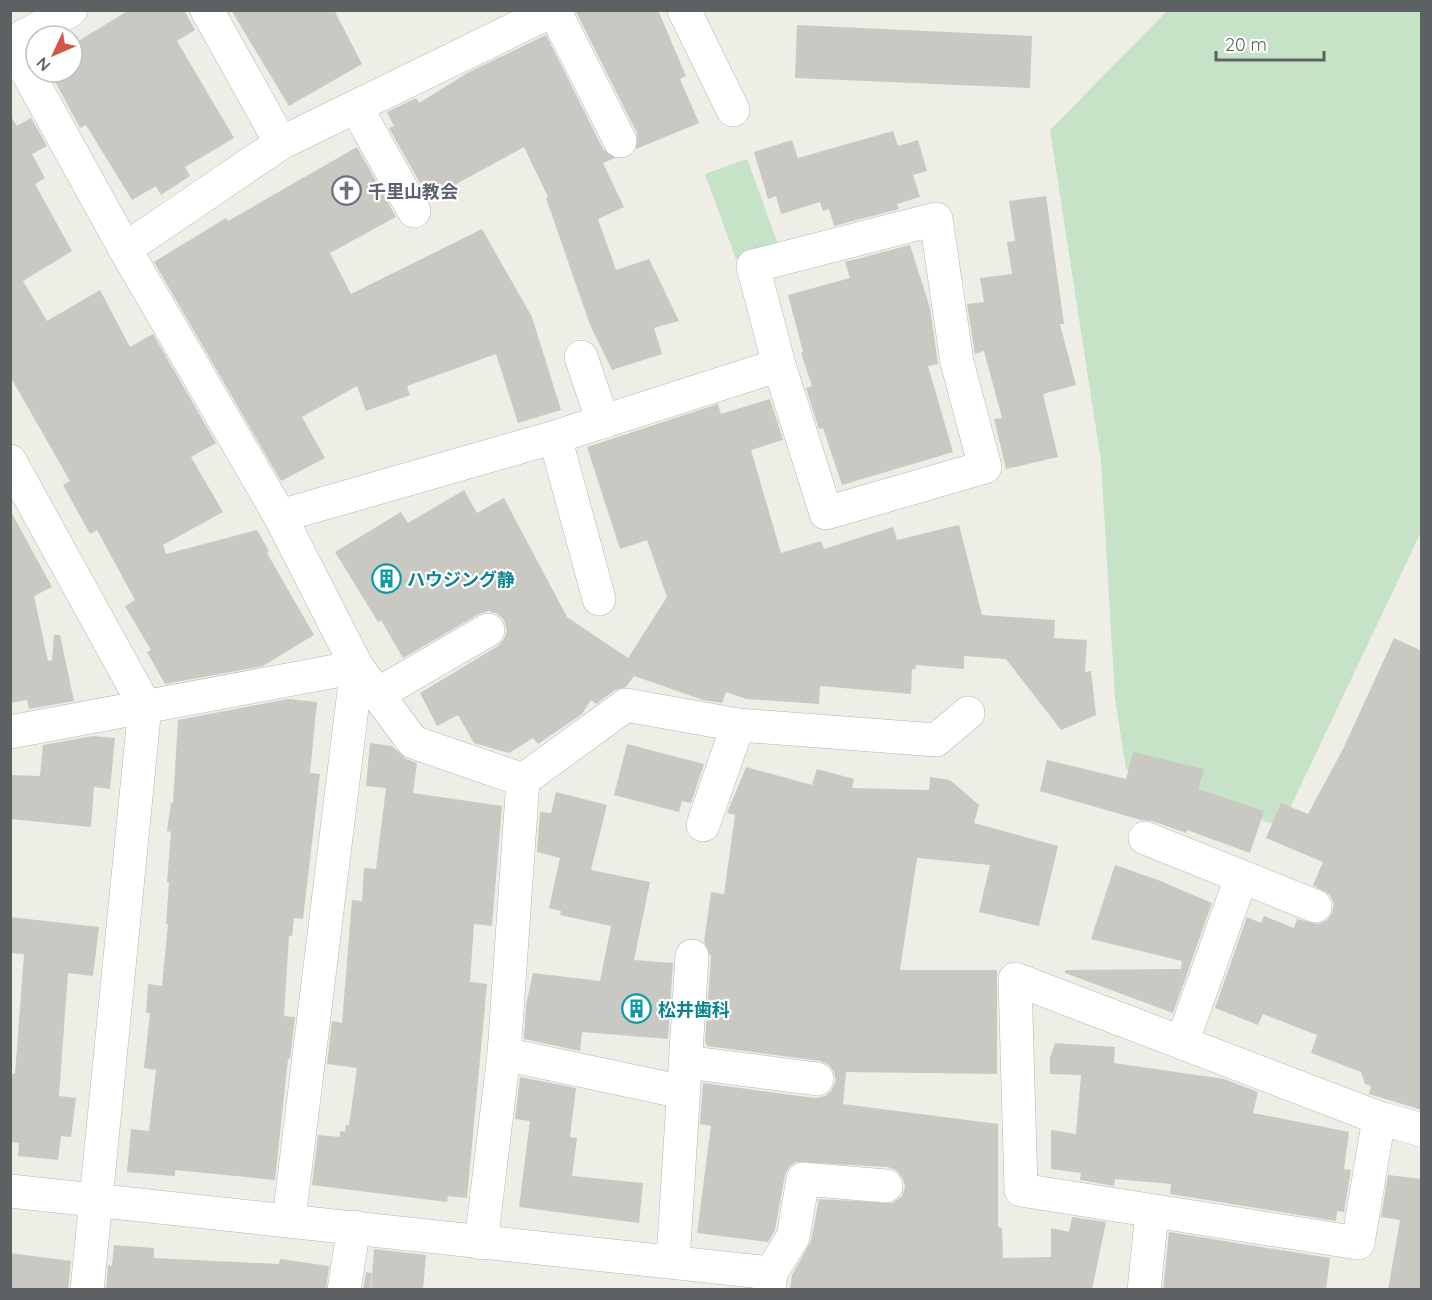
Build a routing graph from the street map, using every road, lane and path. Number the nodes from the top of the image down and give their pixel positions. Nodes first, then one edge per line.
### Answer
1 (72, 10) edge
2 (207, 10) edge
3 (684, 10) edge
4 (11, 43) edge
5 (356, 107) junction
6 (733, 110) dead end
7 (620, 141) dead end
8 (281, 143) junction
9 (414, 211) dead end
10 (125, 249) junction
11 (581, 357) dead end
12 (779, 365) junction
13 (603, 422) junction
14 (555, 437) junction
15 (10, 461) edge
16 (280, 516) junction
17 (599, 599) dead end
18 (488, 630) dead end
19 (357, 667) junction
20 (378, 694) junction
21 (145, 706) junction
22 (968, 713) dead end
23 (738, 725) junction
24 (10, 732) edge
25 (523, 780) junction
26 (703, 825) dead end
27 (1145, 838) dead end
28 (1241, 878) junction
29 (1315, 906) dead end
30 (692, 956) dead end
31 (1182, 1043) junction
32 (504, 1054) junction
33 (684, 1077) junction
34 (817, 1079) dead end
35 (1379, 1118) junction
36 (1422, 1130) edge
37 (886, 1186) dead end
38 (10, 1191) edge
39 (96, 1199) junction
40 (1152, 1212) junction
41 (289, 1220) junction
42 (354, 1227) junction
43 (481, 1243) junction
44 (673, 1261) junction
45 (770, 1281) edge
46 (87, 1290) edge
47 (344, 1290) edge
48 (1143, 1290) edge

1 - 4 street
2 - 8 street
3 - 6 street
4 - 10 street
5 - 7 street
5 - 8 street
5 - 9 street
8 - 10 street
10 - 16 street
11 - 13 street
12 - 12 street
12 - 13 street
13 - 14 street
14 - 16 street
14 - 17 street
15 - 21 street
16 - 19 street
18 - 20 street
19 - 20 street
19 - 21 street
19 - 41 street
20 - 25 street
21 - 24 street
21 - 39 street
22 - 23 street
23 - 25 street
23 - 26 street
25 - 32 street
27 - 28 street
28 - 29 street
28 - 31 street
30 - 33 street
31 - 35 street
31 - 40 street
32 - 33 street
32 - 43 street
33 - 34 street
33 - 44 street
35 - 36 street
35 - 40 street
37 - 45 street
38 - 39 street
39 - 41 street
39 - 46 street
40 - 48 street
41 - 42 street
42 - 43 street
42 - 47 street
43 - 44 street
44 - 45 street

